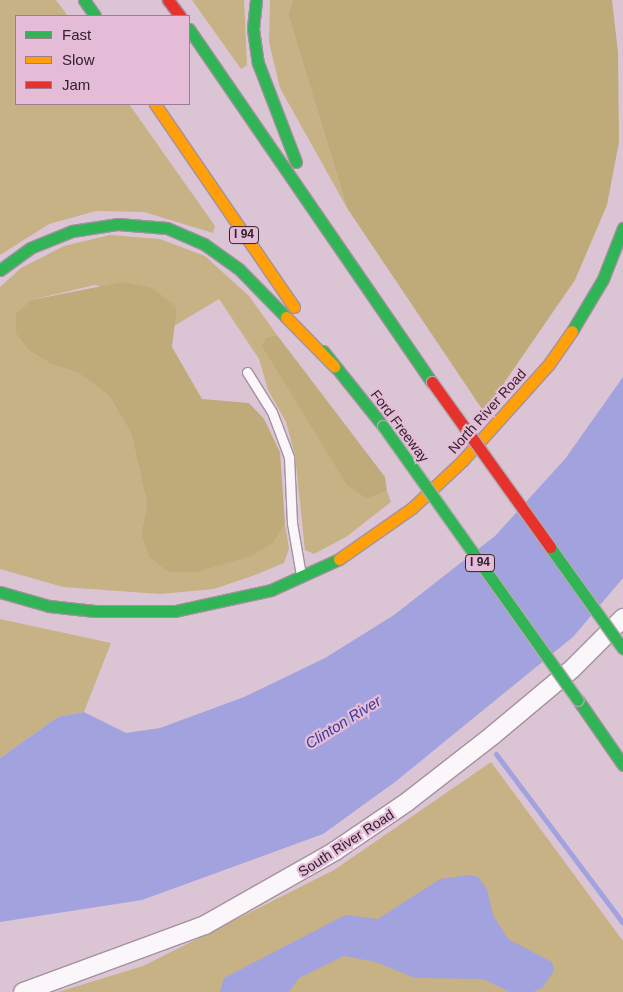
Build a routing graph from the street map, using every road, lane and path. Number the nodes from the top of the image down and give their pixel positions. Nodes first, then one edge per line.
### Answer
1 (84, 0) edge
2 (168, 0) edge
3 (256, 0) edge
4 (94, 15) edge
5 (179, 15) edge
6 (190, 30) edge
7 (156, 105) edge
8 (316, 210) junction
9 (623, 228) edge
10 (0, 270) edge
11 (334, 366) junction
12 (247, 372) dead end
13 (301, 578) junction
14 (0, 592) edge
15 (623, 618) edge
16 (623, 649) edge
17 (623, 765) edge
18 (23, 992) edge

1 - 4 main road
2 - 5 main road
3 - 8 main road
6 - 8 main road
7 - 11 main road, Ford Freeway / I 94
8 - 16 main road, bridge
9 - 13 main road, North River Road
10 - 11 main road
11 - 17 main road, Ford Freeway / I 94, bridge
12 - 13 lane
13 - 14 main road, North River Road
15 - 18 street, South River Road

